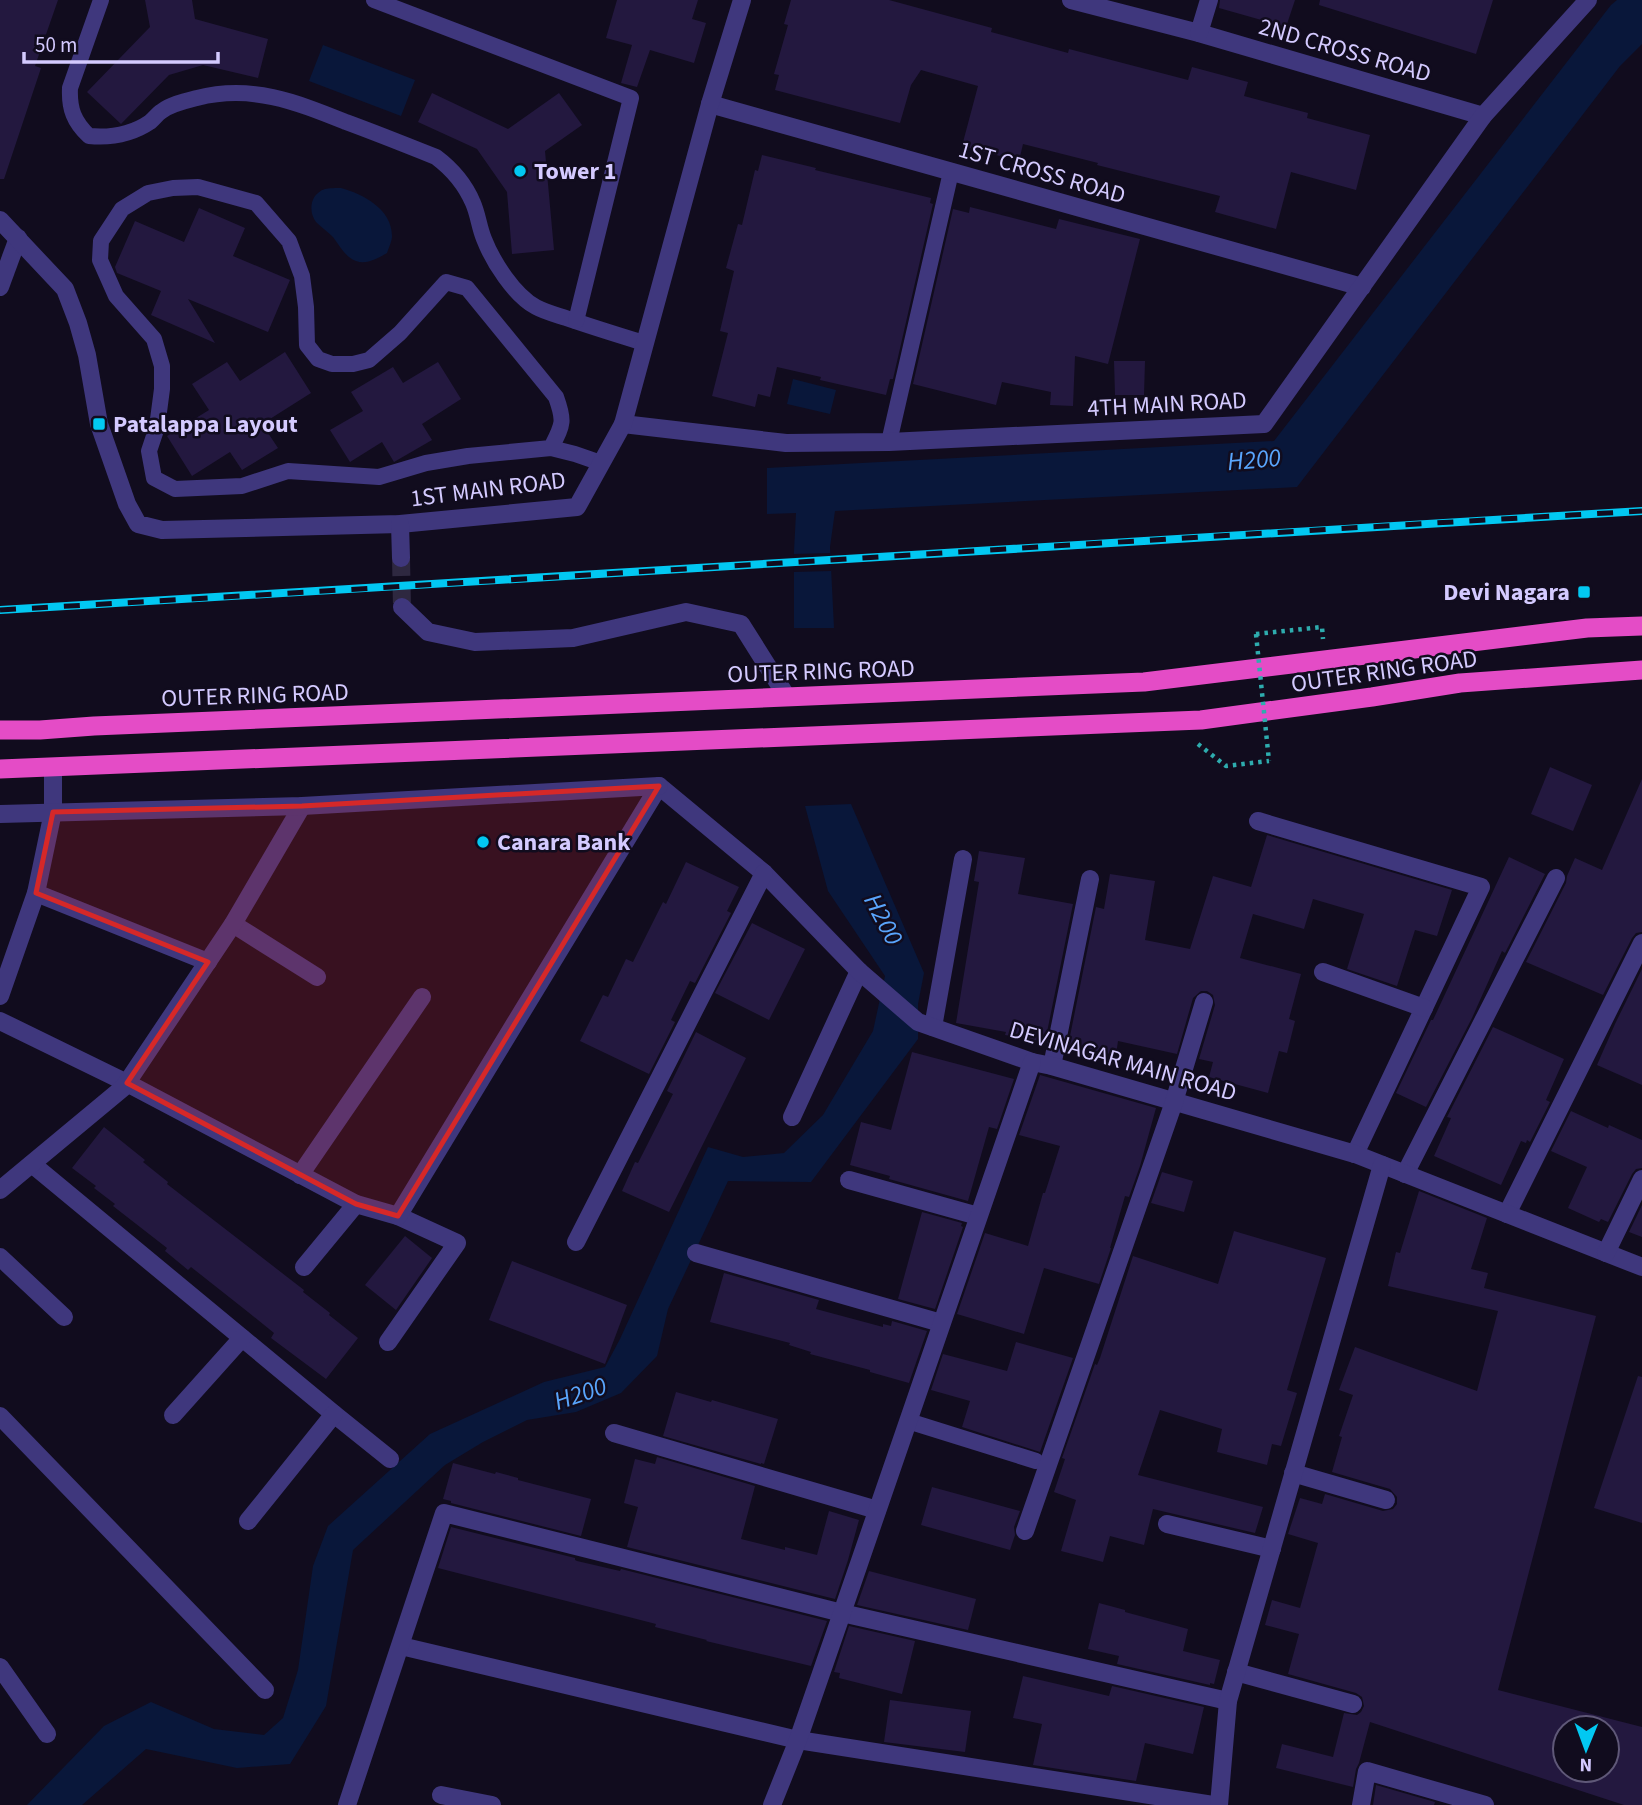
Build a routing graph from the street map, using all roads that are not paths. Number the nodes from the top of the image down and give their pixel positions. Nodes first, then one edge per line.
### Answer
1 (101, 0) edge
2 (374, 0) edge
3 (742, 0) edge
4 (1071, 0) edge
5 (1209, 0) edge
6 (1588, 0) edge
7 (1199, 33) junction
8 (710, 104) junction
9 (1483, 116) junction
10 (951, 172) junction
11 (0, 220) edge
12 (18, 238) junction
13 (0, 287) edge
14 (1362, 287) junction
15 (576, 321) junction
16 (644, 343) junction
17 (623, 424) junction
18 (889, 442) junction
19 (551, 448) junction
20 (600, 463) junction
21 (400, 524) junction
22 (401, 558) tunnel mouth
23 (402, 607) tunnel mouth
24 (1642, 626) edge
25 (1642, 670) edge
26 (788, 697) junction
27 (0, 730) edge
28 (53, 767) junction
29 (0, 769) edge
30 (659, 786) junction
31 (302, 806) junction
32 (53, 813) junction
33 (0, 814) edge
34 (1258, 821) dead end
35 (963, 859) dead end
36 (764, 873) junction
37 (1556, 878) dead end
38 (1090, 879) dead end
39 (36, 893) junction
40 (233, 925) junction
41 (1642, 943) edge
42 (208, 962) junction
43 (859, 971) junction
44 (1323, 972) dead end
45 (317, 977) dead end
46 (0, 996) edge
47 (422, 997) dead end
48 (1204, 1002) dead end
49 (1424, 1008) junction
50 (0, 1021) edge
51 (926, 1024) junction
52 (1032, 1062) junction
53 (1052, 1066) junction
54 (127, 1083) junction
55 (1174, 1102) junction
56 (792, 1117) dead end
57 (1355, 1154) junction
58 (32, 1164) junction
59 (1382, 1165) junction
60 (1405, 1174) junction
61 (300, 1175) junction
62 (1642, 1179) edge
63 (849, 1180) dead end
64 (0, 1191) edge
65 (356, 1204) junction
66 (1507, 1214) junction
67 (398, 1216) junction
68 (978, 1216) junction
69 (576, 1242) dead end
70 (1606, 1252) junction
71 (696, 1253) dead end
72 (0, 1257) edge
73 (304, 1267) dead end
74 (1642, 1267) edge
75 (64, 1317) dead end
76 (942, 1323) junction
77 (242, 1338) junction
78 (388, 1342) dead end
79 (334, 1414) junction
80 (173, 1415) dead end
81 (0, 1416) edge
82 (908, 1421) junction
83 (614, 1433) dead end
84 (390, 1459) dead end
85 (1036, 1461) dead end
86 (1293, 1473) junction
87 (1386, 1500) dead end
88 (877, 1510) junction
89 (248, 1521) dead end
90 (1167, 1524) dead end
91 (1025, 1531) dead end
92 (1272, 1549) junction
93 (842, 1613) junction
94 (401, 1646) junction
95 (0, 1667) edge
96 (1236, 1672) junction
97 (265, 1690) dead end
98 (1228, 1701) junction
99 (1353, 1704) dead end
100 (47, 1734) dead end
101 (797, 1740) junction
102 (441, 1795) dead end
103 (346, 1805) edge
104 (492, 1805) edge
105 (772, 1805) edge
106 (1213, 1805) edge
107 (1219, 1805) edge
108 (1362, 1805) edge
109 (1485, 1805) edge

1 - 15 lane
2 - 15 lane
3 - 8 street, 1ST MAIN ROAD
4 - 7 street, 2ND CROSS ROAD
5 - 7 street
6 - 9 street, 4TH MAIN ROAD
7 - 9 street, 2ND CROSS ROAD
8 - 10 street, 1ST CROSS ROAD
8 - 16 street, 1ST MAIN ROAD
9 - 14 street, 4TH MAIN ROAD
10 - 14 street, 1ST CROSS ROAD
10 - 18 lane
11 - 12 street
12 - 13 street
12 - 21 street, 1ST MAIN ROAD
14 - 18 street, 4TH MAIN ROAD
15 - 16 lane
16 - 17 street, 1ST MAIN ROAD
17 - 18 street, 4TH MAIN ROAD
17 - 20 street, 1ST MAIN ROAD
19 - 19 lane
19 - 20 lane
20 - 21 street, 1ST MAIN ROAD
21 - 22 street
23 - 26 street
24 - 26 highway, OUTER RING ROAD
25 - 28 highway, OUTER RING ROAD
26 - 27 highway, OUTER RING ROAD
28 - 29 highway, OUTER RING ROAD
28 - 32 street
30 - 31 street
30 - 36 street, DEVINAGAR MAIN ROAD
30 - 67 street
31 - 32 street
31 - 40 street
32 - 33 street
32 - 39 street
34 - 49 street
35 - 51 street
36 - 43 street, DEVINAGAR MAIN ROAD
36 - 69 street
37 - 60 street
38 - 53 street
39 - 42 street
39 - 46 street
40 - 42 street
40 - 45 street
41 - 66 street
42 - 54 street
43 - 51 street, DEVINAGAR MAIN ROAD
43 - 56 street
44 - 49 street
47 - 61 street
48 - 55 street
49 - 57 street
50 - 54 street
51 - 52 street, DEVINAGAR MAIN ROAD
52 - 53 street, DEVINAGAR MAIN ROAD
52 - 68 street
53 - 55 street, DEVINAGAR MAIN ROAD
54 - 58 street
54 - 61 street
55 - 57 street, DEVINAGAR MAIN ROAD
55 - 91 street
57 - 59 street, DEVINAGAR MAIN ROAD
58 - 64 street
58 - 77 street
59 - 60 street, DEVINAGAR MAIN ROAD
59 - 86 street
60 - 66 street, DEVINAGAR MAIN ROAD
61 - 65 street
62 - 70 street
63 - 68 street
65 - 67 street
65 - 73 street
66 - 70 street, DEVINAGAR MAIN ROAD
67 - 78 street
68 - 76 street
70 - 74 street, DEVINAGAR MAIN ROAD
71 - 76 street
72 - 75 street
76 - 82 street
77 - 79 street
77 - 80 street
79 - 84 street
79 - 89 street
81 - 97 street
82 - 85 lane
82 - 88 street
83 - 88 street
86 - 87 street
86 - 92 street
88 - 93 street
90 - 92 street
92 - 96 street
93 - 94 street
93 - 98 street
93 - 101 street
94 - 101 street
94 - 103 street
95 - 100 street
96 - 98 street
96 - 99 street
98 - 107 street
101 - 105 street
101 - 106 street
102 - 104 street
108 - 109 street

